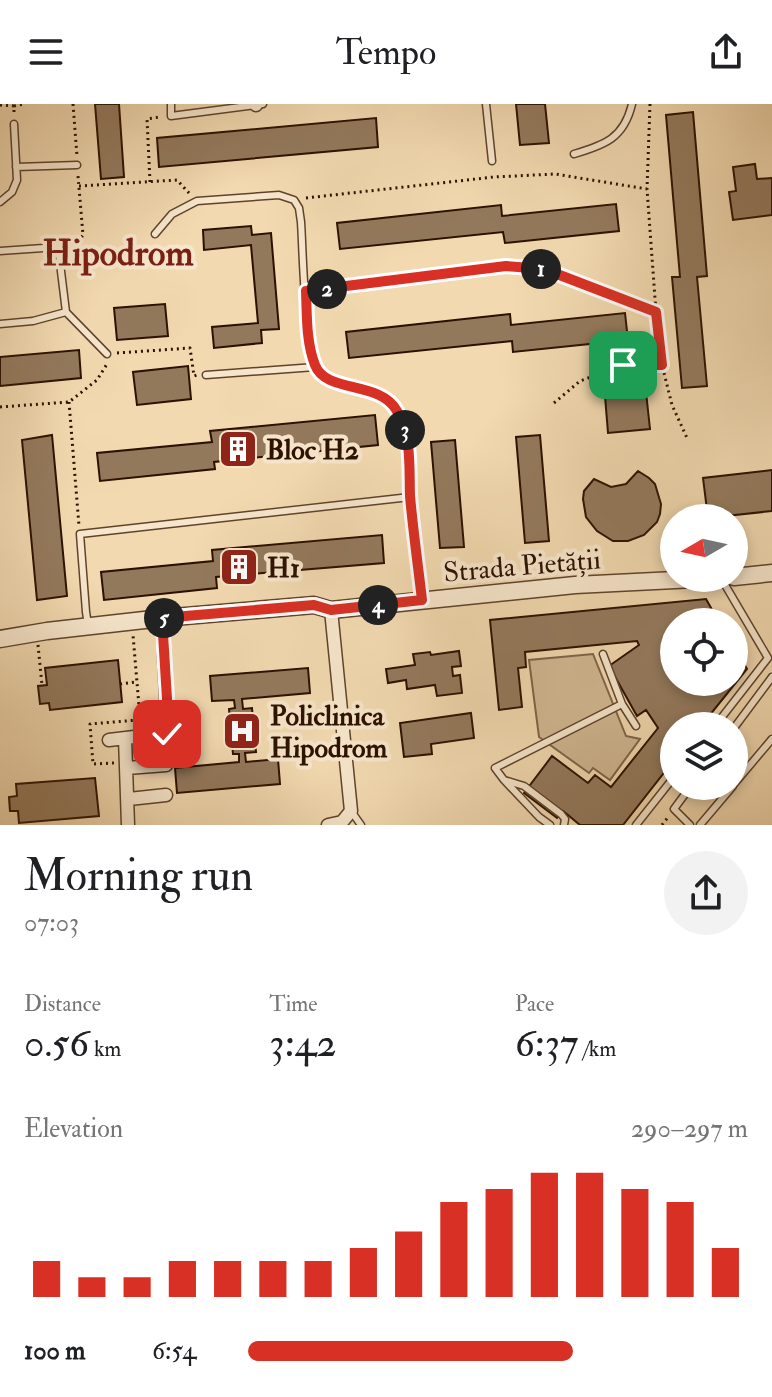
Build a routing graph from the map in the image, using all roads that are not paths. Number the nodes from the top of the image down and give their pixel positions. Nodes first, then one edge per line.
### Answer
1 (171, 104) edge
2 (256, 104) edge
3 (263, 104) edge
4 (486, 104) edge
5 (632, 104) edge
6 (14, 124) road end
7 (574, 154) dead end
8 (492, 161) dead end
9 (77, 165) road end
10 (16, 167) junction
11 (0, 202) edge
12 (155, 234) dead end
13 (0, 251) edge
14 (475, 271) road end
15 (306, 291) junction
16 (66, 312) junction
17 (0, 324) edge
18 (107, 354) road end
19 (315, 367) junction
20 (206, 375) road end
21 (410, 497) junction
22 (772, 573) edge
23 (748, 576) edge
24 (660, 581) edge
25 (727, 592) edge
26 (422, 600) junction
27 (331, 610) junction
28 (162, 618) junction
29 (89, 626) junction
30 (0, 639) edge
31 (603, 654) dead end
32 (771, 658) edge
33 (772, 677) edge
34 (622, 704) junction
35 (727, 712) edge
36 (746, 712) edge
37 (636, 726) dead end
38 (125, 738) junction
39 (772, 739) edge
40 (109, 740) dead end
41 (166, 765) dead end
42 (748, 767) edge
43 (121, 772) junction
44 (500, 776) junction
45 (166, 795) dead end
46 (660, 795) edge
47 (129, 799) junction
48 (681, 800) edge
49 (721, 800) edge
50 (351, 811) junction
51 (539, 817) junction
52 (128, 825) edge
53 (328, 825) edge
54 (361, 825) edge
55 (532, 825) edge
56 (550, 825) edge
57 (564, 825) edge
58 (636, 825) edge
59 (690, 825) edge
60 (700, 825) edge

1 - 2 lane
2 - 3 lane
4 - 8 lane
5 - 7 lane
6 - 10 lane
9 - 10 lane
10 - 11 lane
12 - 15 lane
13 - 16 lane
14 - 15 lane
15 - 19 lane
16 - 17 lane
16 - 18 lane
19 - 20 lane
19 - 21 lane
21 - 26 lane
21 - 29 lane
22 - 23 street
24 - 26 street, Strada Pietății
25 - 32 lane, Strada Pietății
26 - 27 street, Strada Pietății
27 - 28 street, Strada Pietății
27 - 50 street
28 - 29 street, Strada Pietății
28 - 38 street
29 - 30 street, Strada Pietății
31 - 34 lane
32 - 35 lane
33 - 36 lane
34 - 37 lane
34 - 44 lane
38 - 40 street
38 - 43 street
39 - 42 lane
41 - 43 street
43 - 47 street
44 - 51 lane
44 - 57 lane
45 - 47 street
46 - 58 lane
47 - 52 street
48 - 59 lane
49 - 60 lane
50 - 53 street
50 - 54 lane
51 - 55 lane
51 - 56 lane

